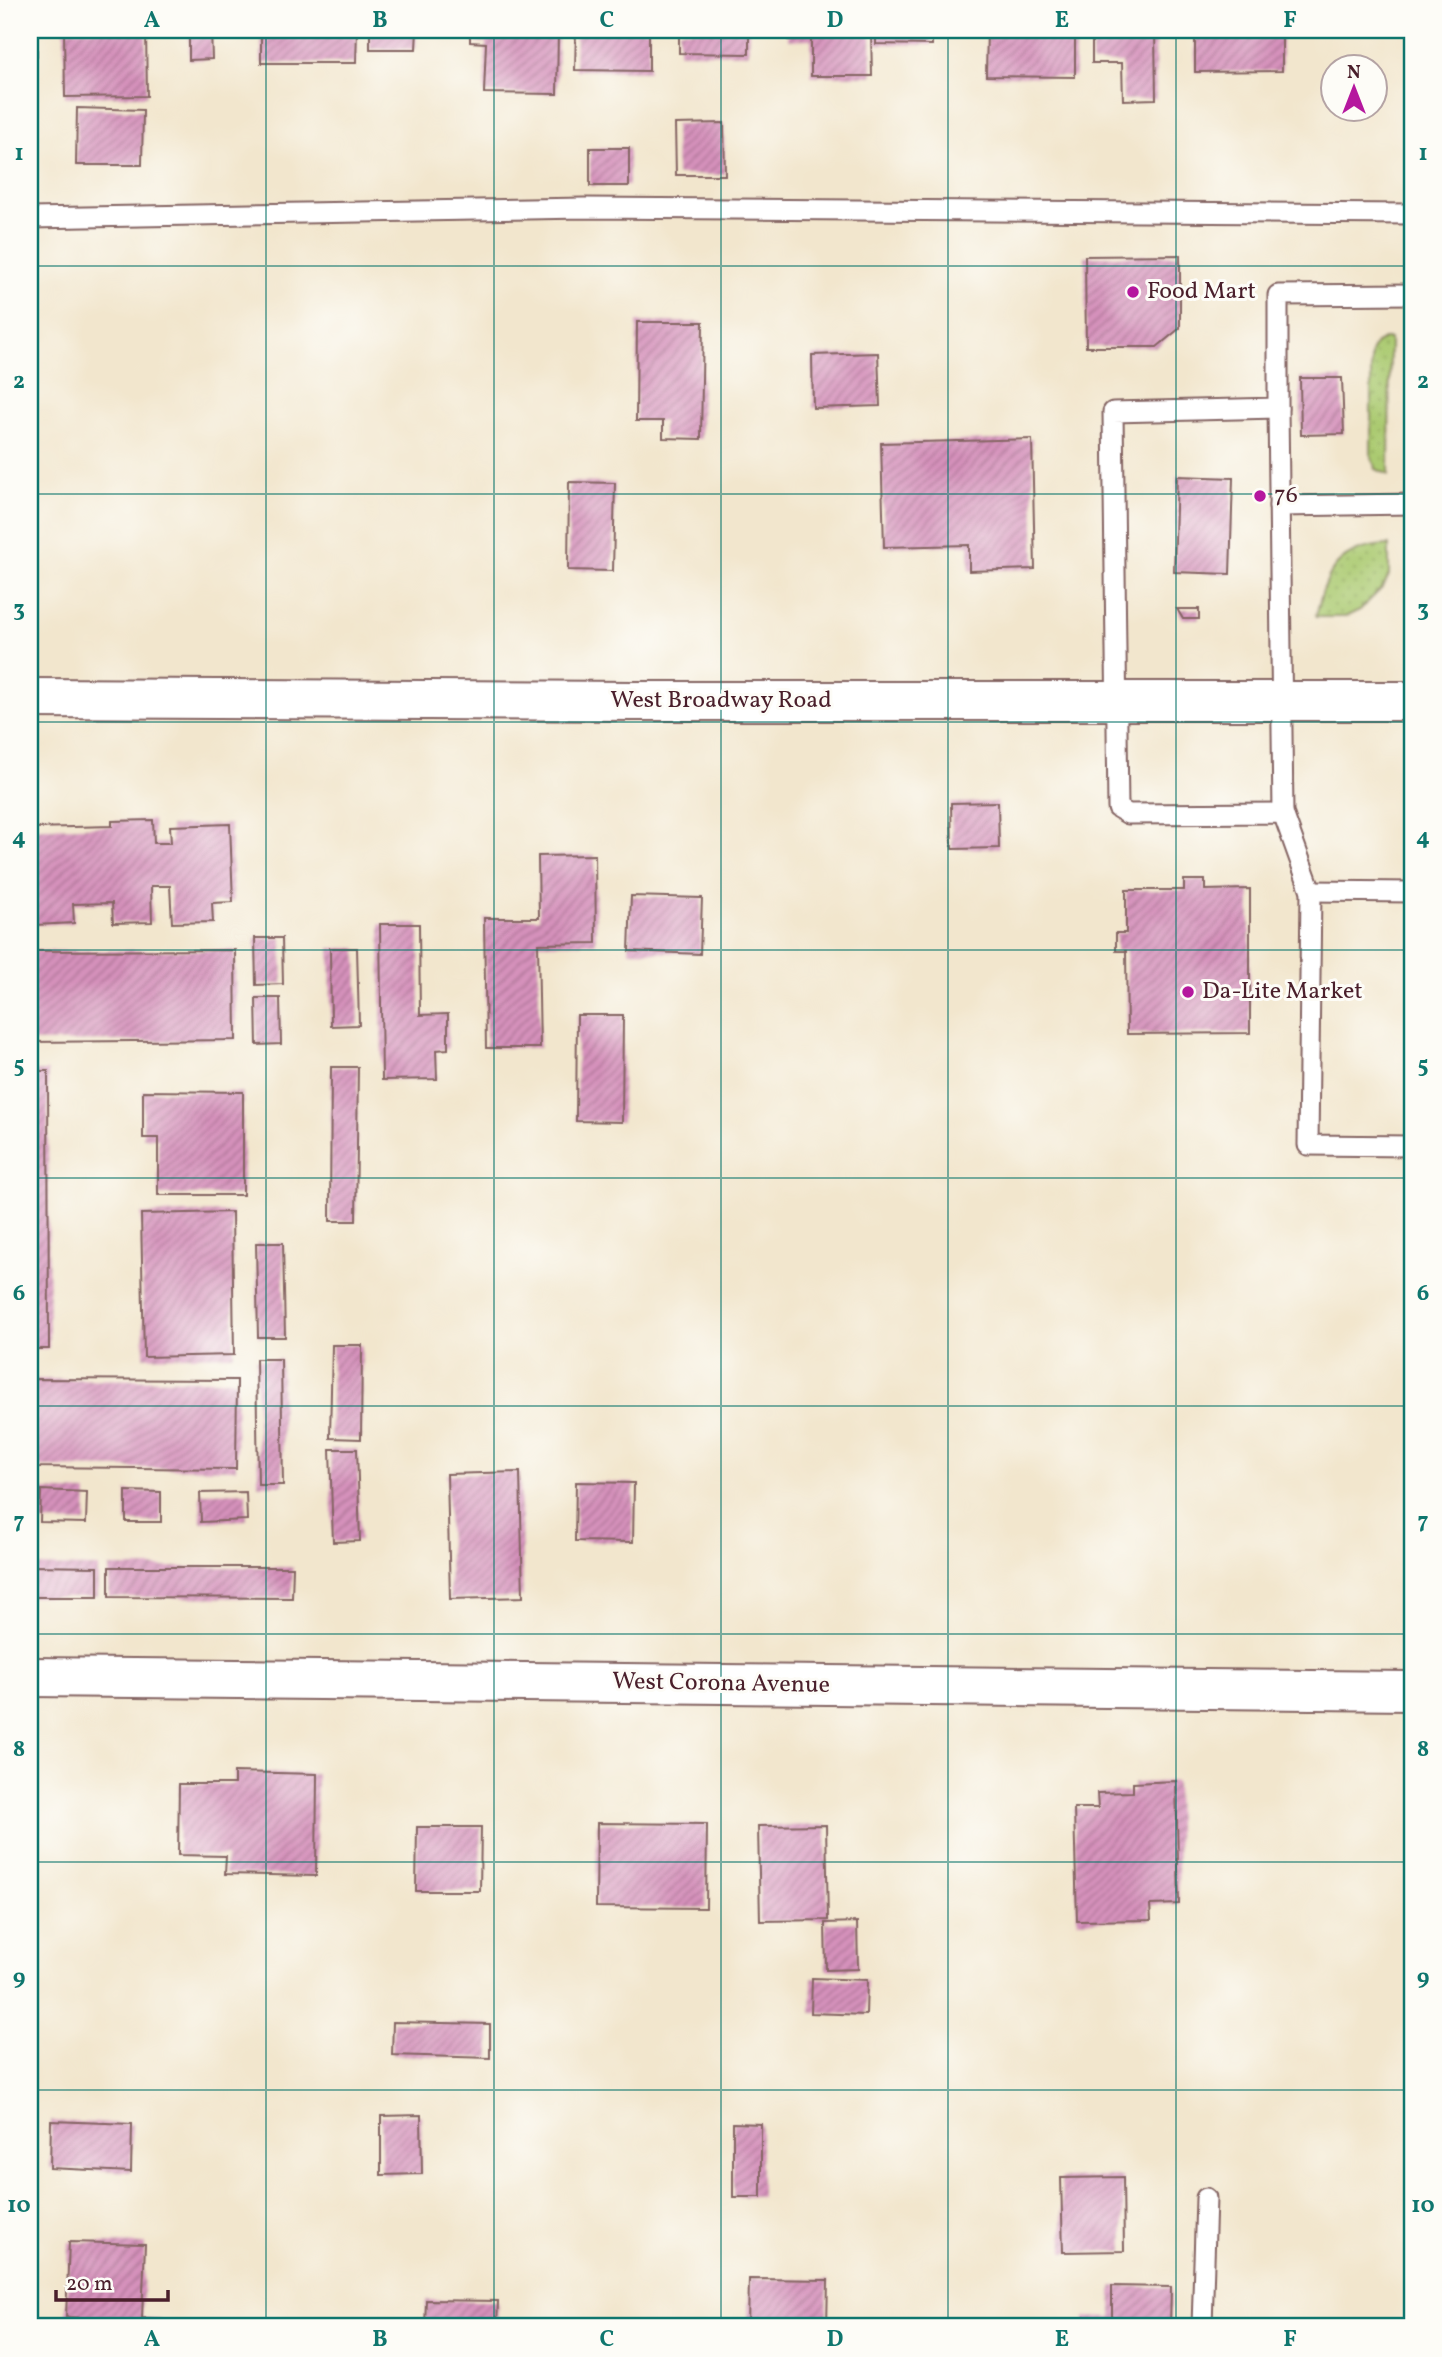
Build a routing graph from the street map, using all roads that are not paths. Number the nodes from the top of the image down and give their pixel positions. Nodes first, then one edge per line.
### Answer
1 (1412, 214) edge
2 (30, 218) edge
3 (1412, 294) edge
4 (1278, 408) junction
5 (1412, 503) edge
6 (1279, 506) junction
7 (30, 698) edge
8 (1115, 700) junction
9 (1281, 701) junction
10 (1412, 701) edge
11 (1283, 813) junction
12 (1311, 891) junction
13 (1412, 892) edge
14 (1412, 1146) edge
15 (30, 1677) edge
16 (1412, 1691) edge
17 (1206, 2198) dead end
18 (1202, 2327) edge

1 - 2 lane
3 - 4 lane
4 - 6 lane
4 - 8 lane
5 - 6 lane
6 - 9 lane
7 - 8 main road, West Broadway Road
8 - 9 main road, West Broadway Road
8 - 11 lane
9 - 10 main road, West Broadway Road
9 - 11 lane
11 - 12 lane
12 - 13 lane
12 - 14 lane
15 - 16 main road, West Corona Avenue
17 - 18 lane

